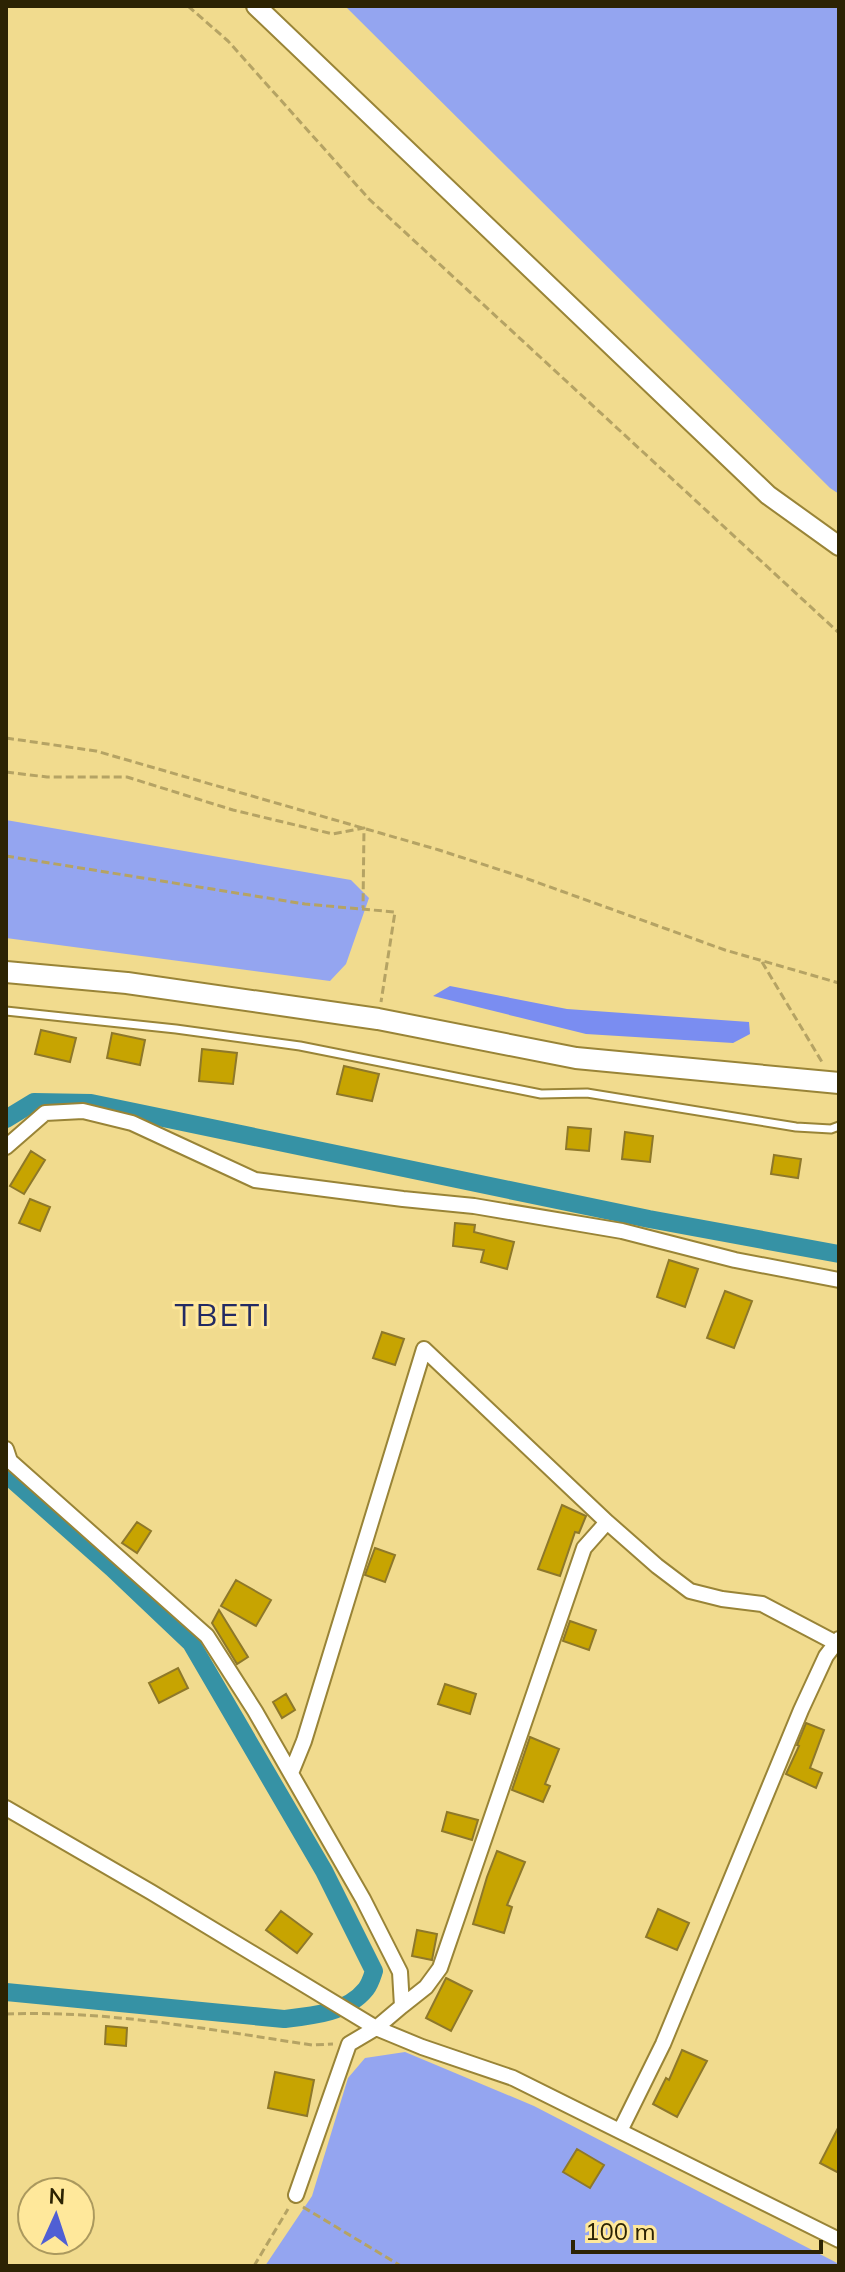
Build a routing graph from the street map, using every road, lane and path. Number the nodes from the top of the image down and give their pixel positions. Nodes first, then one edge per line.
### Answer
1 (188, 6) edge
2 (256, 6) edge
3 (839, 546) edge
4 (839, 633) edge
5 (6, 738) edge
6 (6, 772) edge
7 (364, 828) junction
8 (6, 856) edge
9 (363, 908) junction
10 (762, 961) junction
11 (6, 972) edge
12 (839, 983) edge
13 (6, 1011) edge
14 (378, 1019) junction
15 (837, 1083) edge
16 (839, 1126) edge
17 (6, 1147) edge
18 (839, 1280) edge
19 (6, 1449) edge
20 (607, 1522) junction
21 (837, 1641) edge
22 (291, 1773) junction
23 (6, 1808) edge
24 (402, 2006) junction
25 (6, 2014) edge
26 (376, 2028) junction
27 (349, 2044) junction
28 (620, 2131) junction
29 (296, 2195) dead end
30 (839, 2240) edge
31 (254, 2266) edge
32 (401, 2266) edge

1 - 4 path
2 - 3 street
5 - 7 path
6 - 7 path
7 - 9 path
7 - 10 path
8 - 9 path
9 - 14 path
10 - 12 path
10 - 15 path
11 - 14 main road
13 - 16 lane
14 - 15 main road
17 - 18 street
19 - 22 street
20 - 21 street
20 - 22 street
20 - 24 street
21 - 28 street
22 - 24 street
23 - 26 street
24 - 26 street
25 - 27 path
26 - 27 street
26 - 28 street
27 - 29 street
28 - 30 street
31 - 32 path

